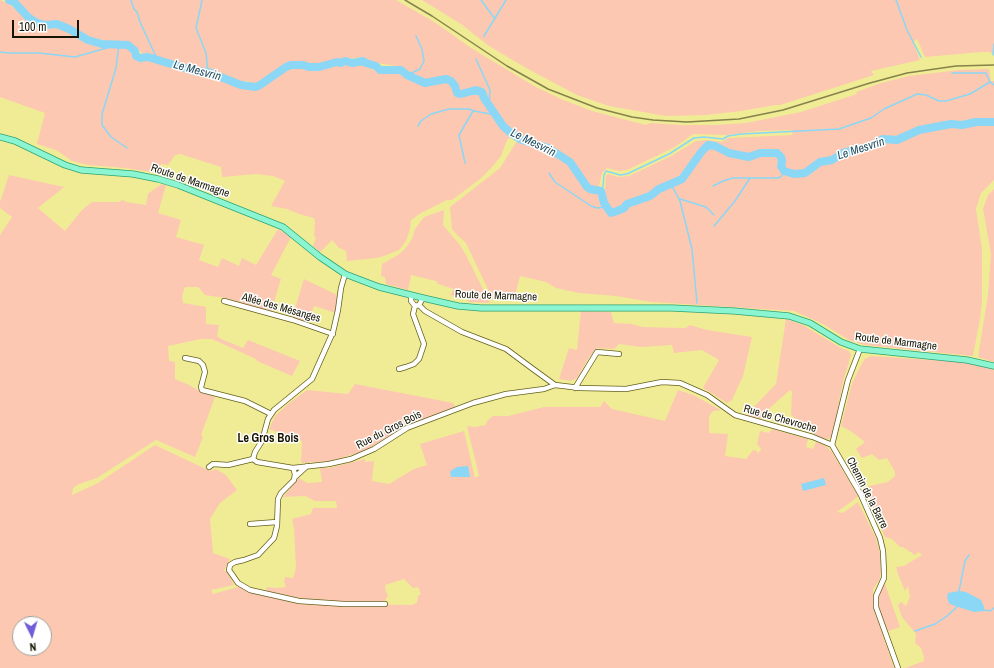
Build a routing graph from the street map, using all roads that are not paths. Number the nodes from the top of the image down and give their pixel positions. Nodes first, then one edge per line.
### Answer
1 (0, 137) edge
2 (345, 274) junction
3 (411, 295) junction
4 (422, 298) junction
5 (224, 301) dead end
6 (417, 305) junction
7 (332, 334) junction
8 (860, 349) junction
9 (619, 354) dead end
10 (185, 358) dead end
11 (994, 366) edge
12 (399, 369) dead end
13 (555, 385) junction
14 (574, 388) junction
15 (271, 414) junction
16 (832, 445) junction
17 (253, 459) junction
18 (307, 466) junction
19 (209, 467) dead end
20 (293, 468) junction
21 (294, 478) junction
22 (277, 522) junction
23 (250, 524) dead end
24 (385, 604) dead end
25 (898, 668) edge

1 - 2 main road, Route de Marmagne
2 - 3 main road, Route de Marmagne
2 - 7 street
3 - 4 main road, Route de Marmagne
3 - 6 street
4 - 6 street
4 - 8 main road, Route de Marmagne
5 - 7 street, Allée des Mésanges
6 - 12 street
6 - 13 street, Rue de Chevroche
7 - 15 street
8 - 11 main road, Route de Marmagne
8 - 16 street
9 - 14 street
10 - 15 street
13 - 14 street, Rue de Chevroche
13 - 18 street, Rue du Gros Bois
14 - 16 street, Rue de Chevroche
15 - 17 street
16 - 25 street, Chemin de la Barre
17 - 19 street
17 - 20 street, Rue du Gros Bois
18 - 20 street, Rue du Gros Bois
18 - 21 street
20 - 21 street
21 - 22 street
22 - 23 street
22 - 24 street

